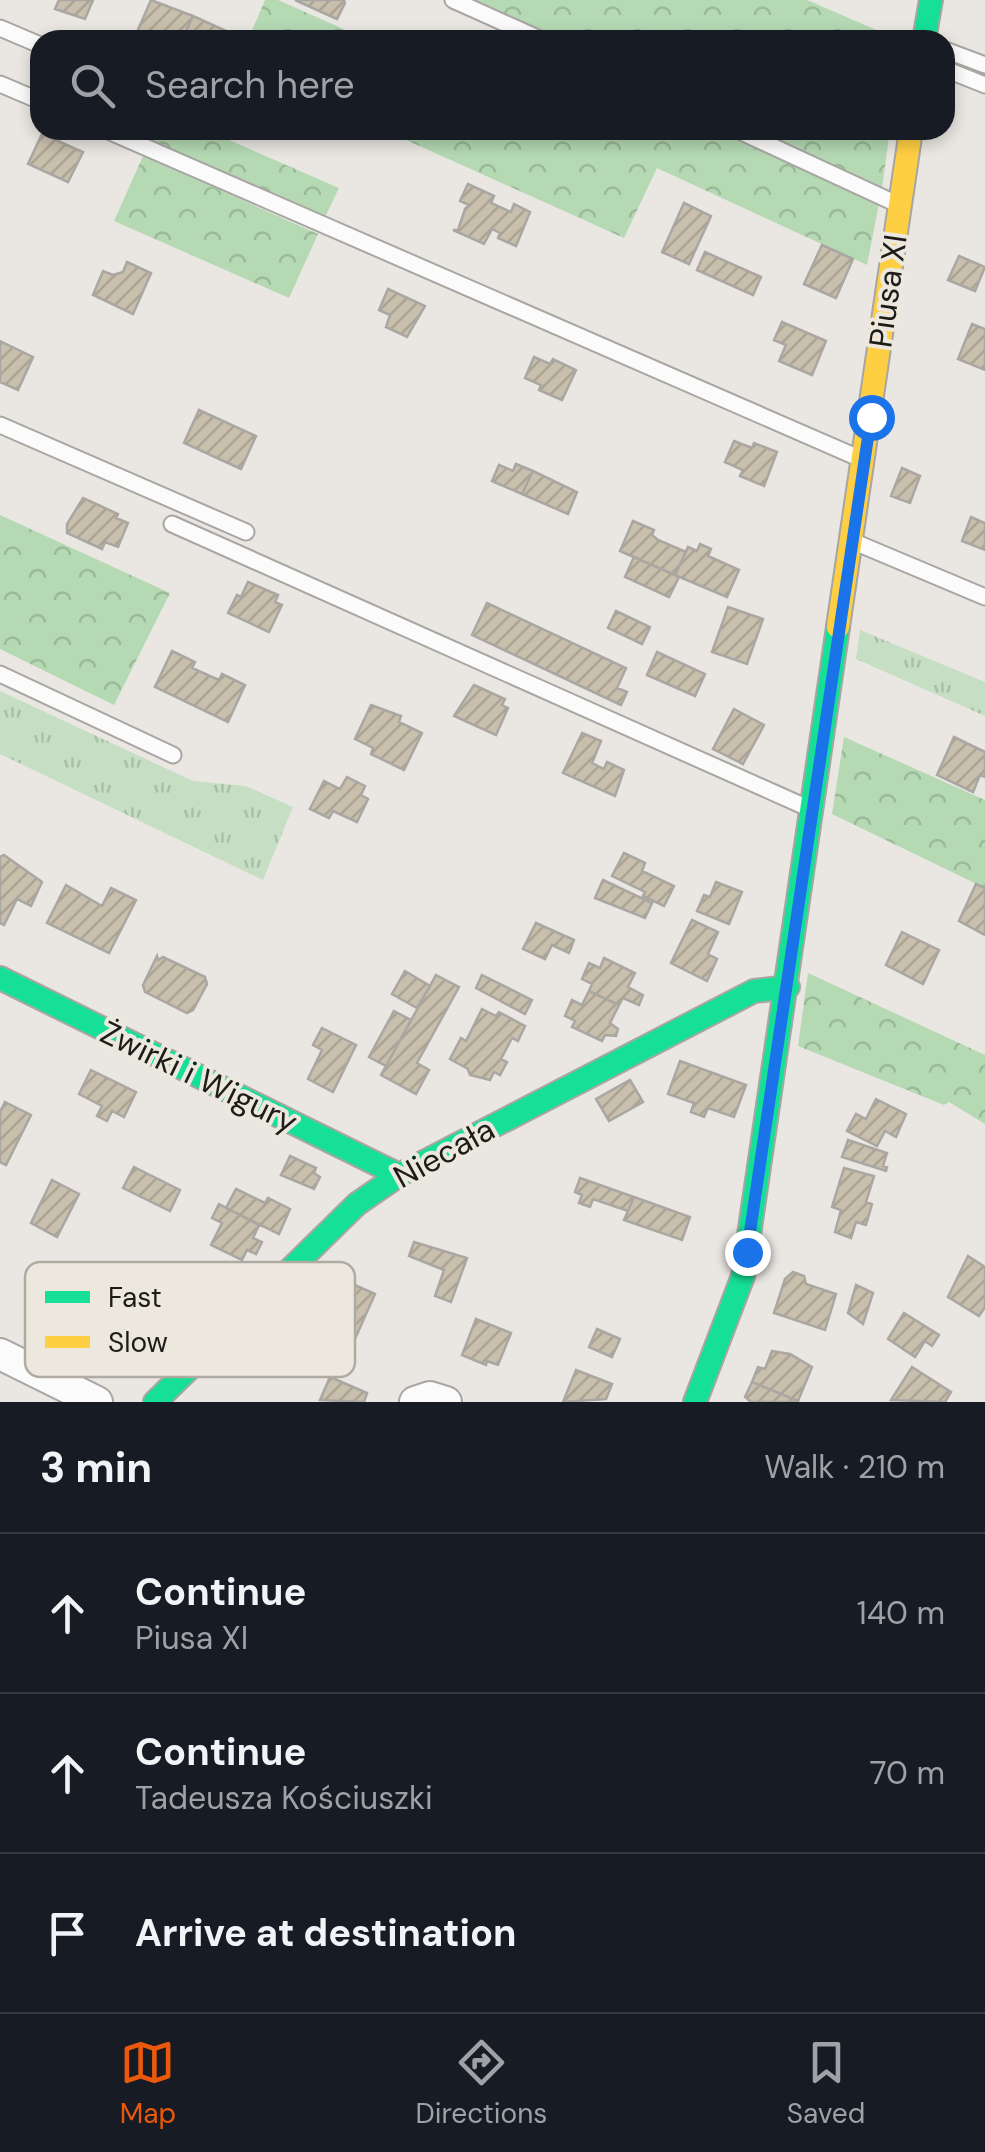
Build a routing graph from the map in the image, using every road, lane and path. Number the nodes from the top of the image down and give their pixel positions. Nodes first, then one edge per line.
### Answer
1 (454, 0) edge
2 (931, 0) edge
3 (0, 28) edge
4 (520, 30) edge
5 (926, 30) edge
6 (30, 41) edge
7 (955, 54) edge
8 (985, 65) edge
9 (955, 74) edge
10 (0, 84) edge
11 (985, 85) edge
12 (30, 97) edge
13 (129, 140) edge
14 (759, 140) edge
15 (910, 140) edge
16 (900, 205) junction
17 (0, 425) edge
18 (865, 460) junction
19 (172, 524) dead end
20 (246, 532) dead end
21 (852, 541) junction
22 (985, 597) edge
23 (0, 674) edge
24 (173, 755) dead end
25 (812, 810) junction
26 (0, 978) edge
27 (788, 986) junction
28 (399, 1175) junction
29 (300, 1262) edge
30 (0, 1354) edge
31 (25, 1366) edge
32 (46, 1377) edge
33 (188, 1377) edge
34 (165, 1400) edge
35 (96, 1402) edge
36 (415, 1402) edge
37 (446, 1402) edge
38 (695, 1402) edge

1 - 4 lane
2 - 5 street
3 - 6 lane
7 - 8 lane
9 - 11 lane
10 - 12 lane
13 - 18 lane
14 - 16 lane
15 - 16 street, Piusa XI
16 - 18 street, Piusa XI
17 - 20 lane
18 - 21 street, Piusa XI
19 - 25 lane
21 - 22 lane
21 - 25 street, Piusa XI
23 - 24 lane
25 - 27 street, Piusa XI
26 - 28 street, Żwirki i Wigury
27 - 28 street, Niecała
27 - 38 street, Piusa XI
28 - 29 street, Niecała
30 - 31 street
32 - 35 street
33 - 34 street, Niecała
36 - 37 street

